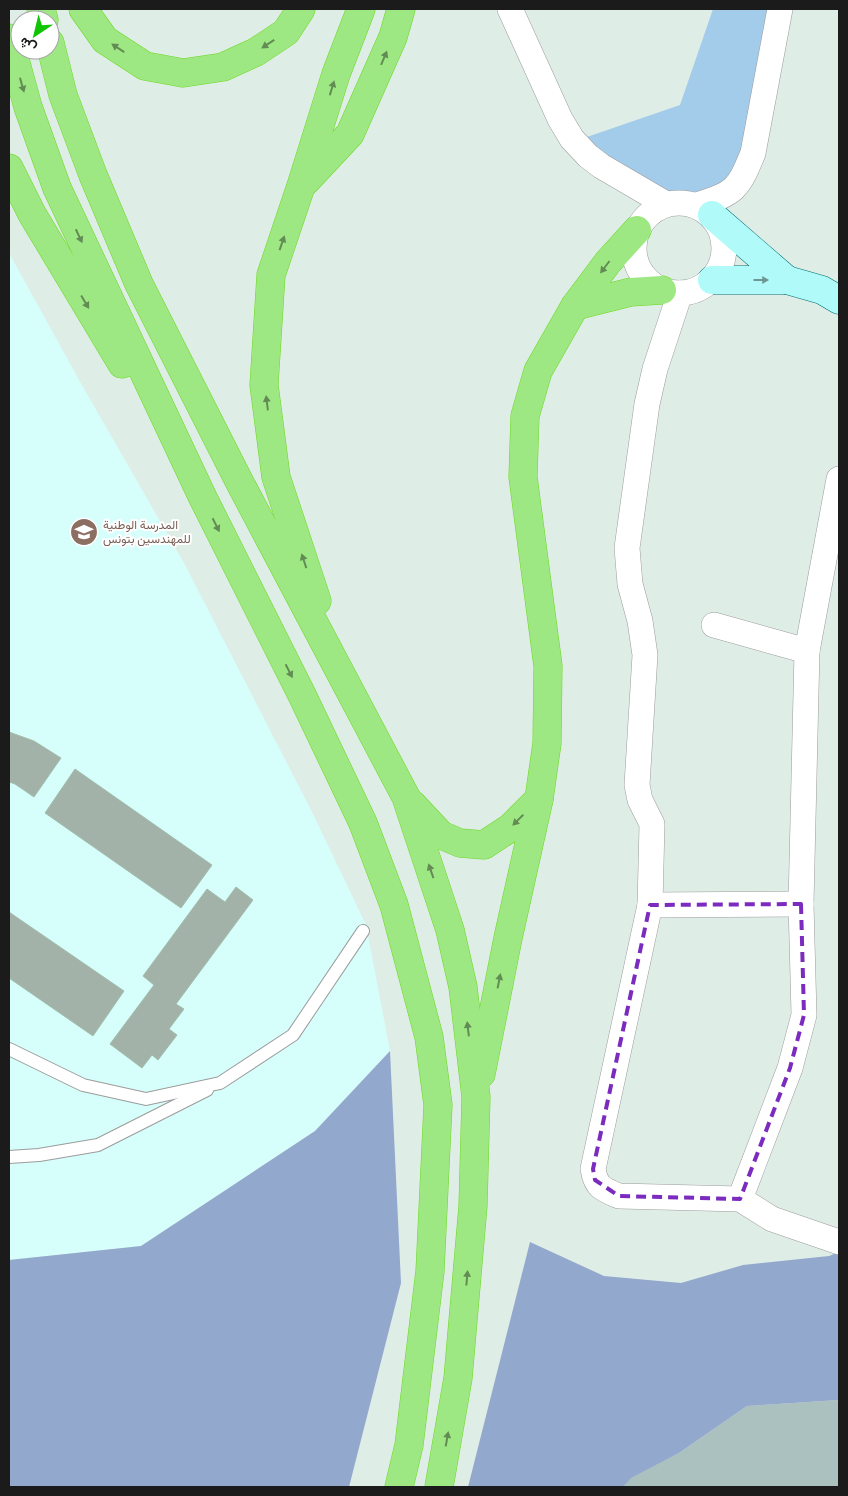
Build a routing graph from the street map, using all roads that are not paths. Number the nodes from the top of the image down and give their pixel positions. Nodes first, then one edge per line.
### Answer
1 (83, 9) edge
2 (301, 9) edge
3 (361, 9) edge
4 (401, 9) edge
5 (510, 9) edge
6 (777, 11) edge
7 (9, 38) edge
8 (54, 60) edge
9 (9, 168) edge
10 (301, 186) junction
11 (666, 204) junction
12 (704, 210) junction
13 (637, 230) junction
14 (712, 280) junction
15 (788, 280) junction
16 (671, 292) junction
17 (839, 300) edge
18 (576, 306) junction
19 (839, 479) edge
20 (203, 498) junction
21 (714, 625) dead end
22 (807, 651) junction
23 (341, 674) junction
24 (406, 797) junction
25 (539, 799) junction
26 (801, 904) junction
27 (650, 905) junction
28 (363, 931) dead end
29 (9, 1049) edge
30 (220, 1083) junction
31 (476, 1097) junction
32 (9, 1157) edge
33 (740, 1199) junction
34 (839, 1242) edge
35 (399, 1487) edge
36 (439, 1487) edge

2 -> 1 highway
10 -> 3 highway
10 -> 4 highway
5 - 11 street
6 - 12 street
7 -> 20 highway
8 - 23 highway
9 -> 20 highway
23 -> 10 highway
11 - 12 street
11 - 13 street
12 - 14 street
12 - 15 street
13 - 16 street
13 -> 18 highway
14 -> 15 street
14 - 16 street
15 - 17 street
16 - 18 highway
16 - 27 street
18 - 25 highway
19 - 22 street
20 -> 35 highway
21 - 22 street
22 - 26 street
23 - 24 highway
25 -> 24 highway
31 -> 24 highway
31 -> 25 highway
26 - 27 street
26 - 33 street
27 - 33 street
28 - 30 lane
29 - 30 lane
30 - 32 lane
36 -> 31 highway
33 - 34 street

